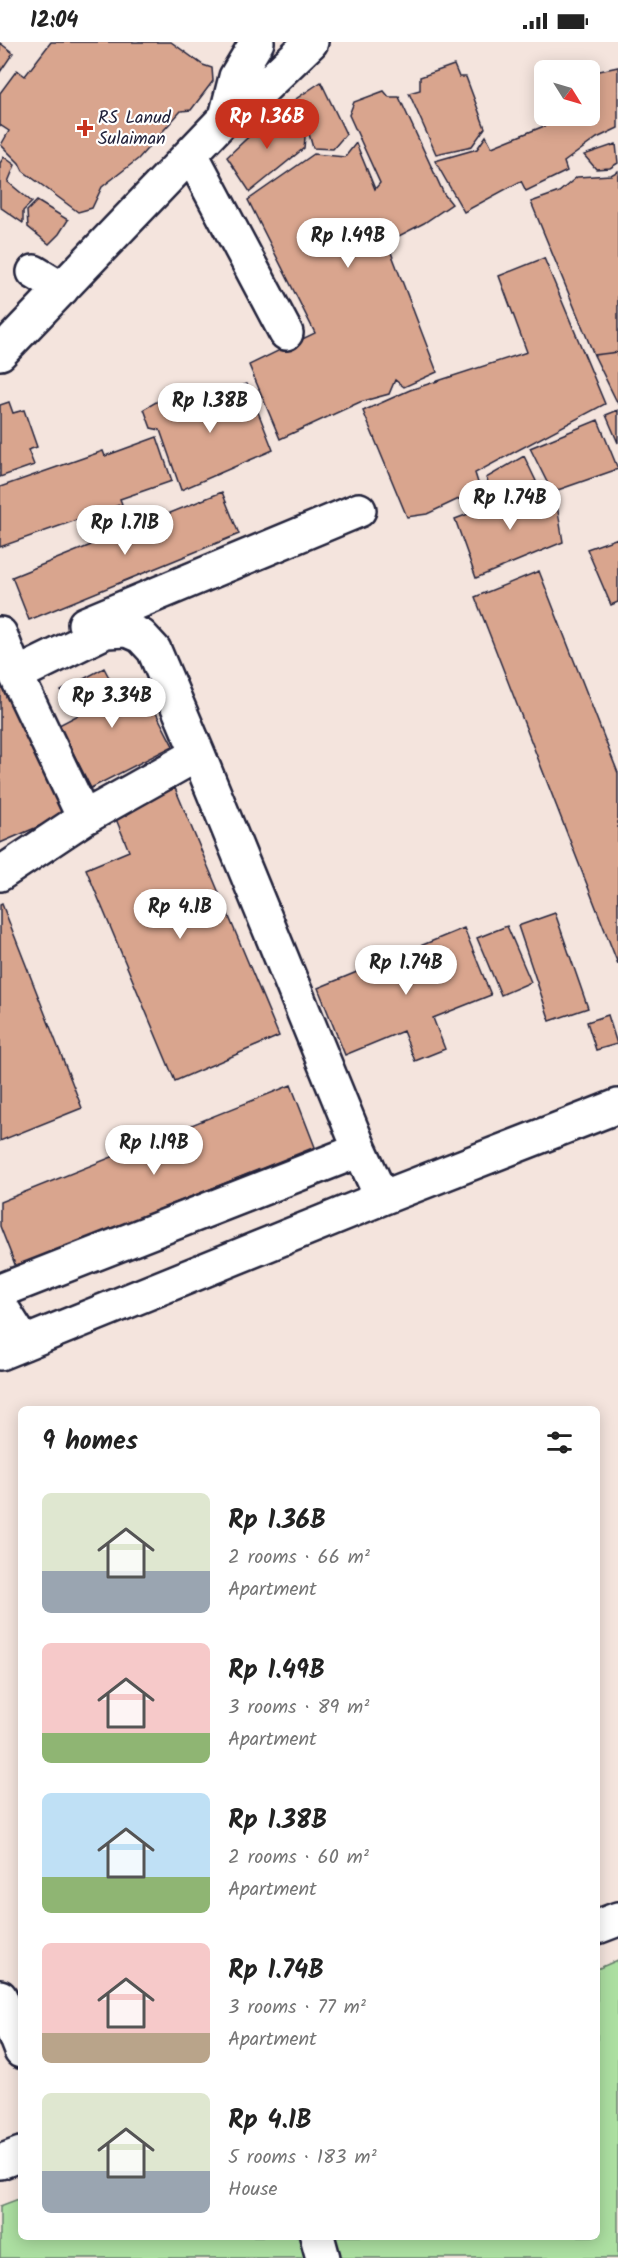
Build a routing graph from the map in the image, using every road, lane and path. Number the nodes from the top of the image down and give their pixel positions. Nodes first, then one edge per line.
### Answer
1 (257, 42) edge
2 (264, 42) edge
3 (301, 52) edge
4 (226, 117) junction
5 (191, 154) junction
6 (34, 272) dead end
7 (62, 289) junction
8 (286, 333) dead end
9 (0, 353) edge
10 (360, 510) dead end
11 (8, 655) edge
12 (198, 754) junction
13 (84, 818) junction
14 (0, 874) edge
15 (618, 1106) edge
16 (360, 1150) junction
17 (382, 1198) junction
18 (0, 1291) edge
19 (0, 1305) edge
20 (12, 1348) edge
21 (618, 1919) edge
22 (600, 1926) edge
23 (0, 1997) edge
24 (18, 2043) edge
25 (18, 2155) edge
26 (0, 2162) edge
27 (318, 2240) edge
28 (323, 2258) edge

1 - 4 street
2 - 3 street
3 - 4 street
4 - 5 street
5 - 7 street
5 - 8 street
6 - 7 street
7 - 9 street
10 - 11 street
11 - 12 street
11 - 13 street
12 - 13 street
12 - 16 street
13 - 14 street
15 - 17 street
16 - 17 street
16 - 18 street
17 - 20 street
19 - 20 street
21 - 22 street
23 - 24 street
25 - 26 street
27 - 28 street

